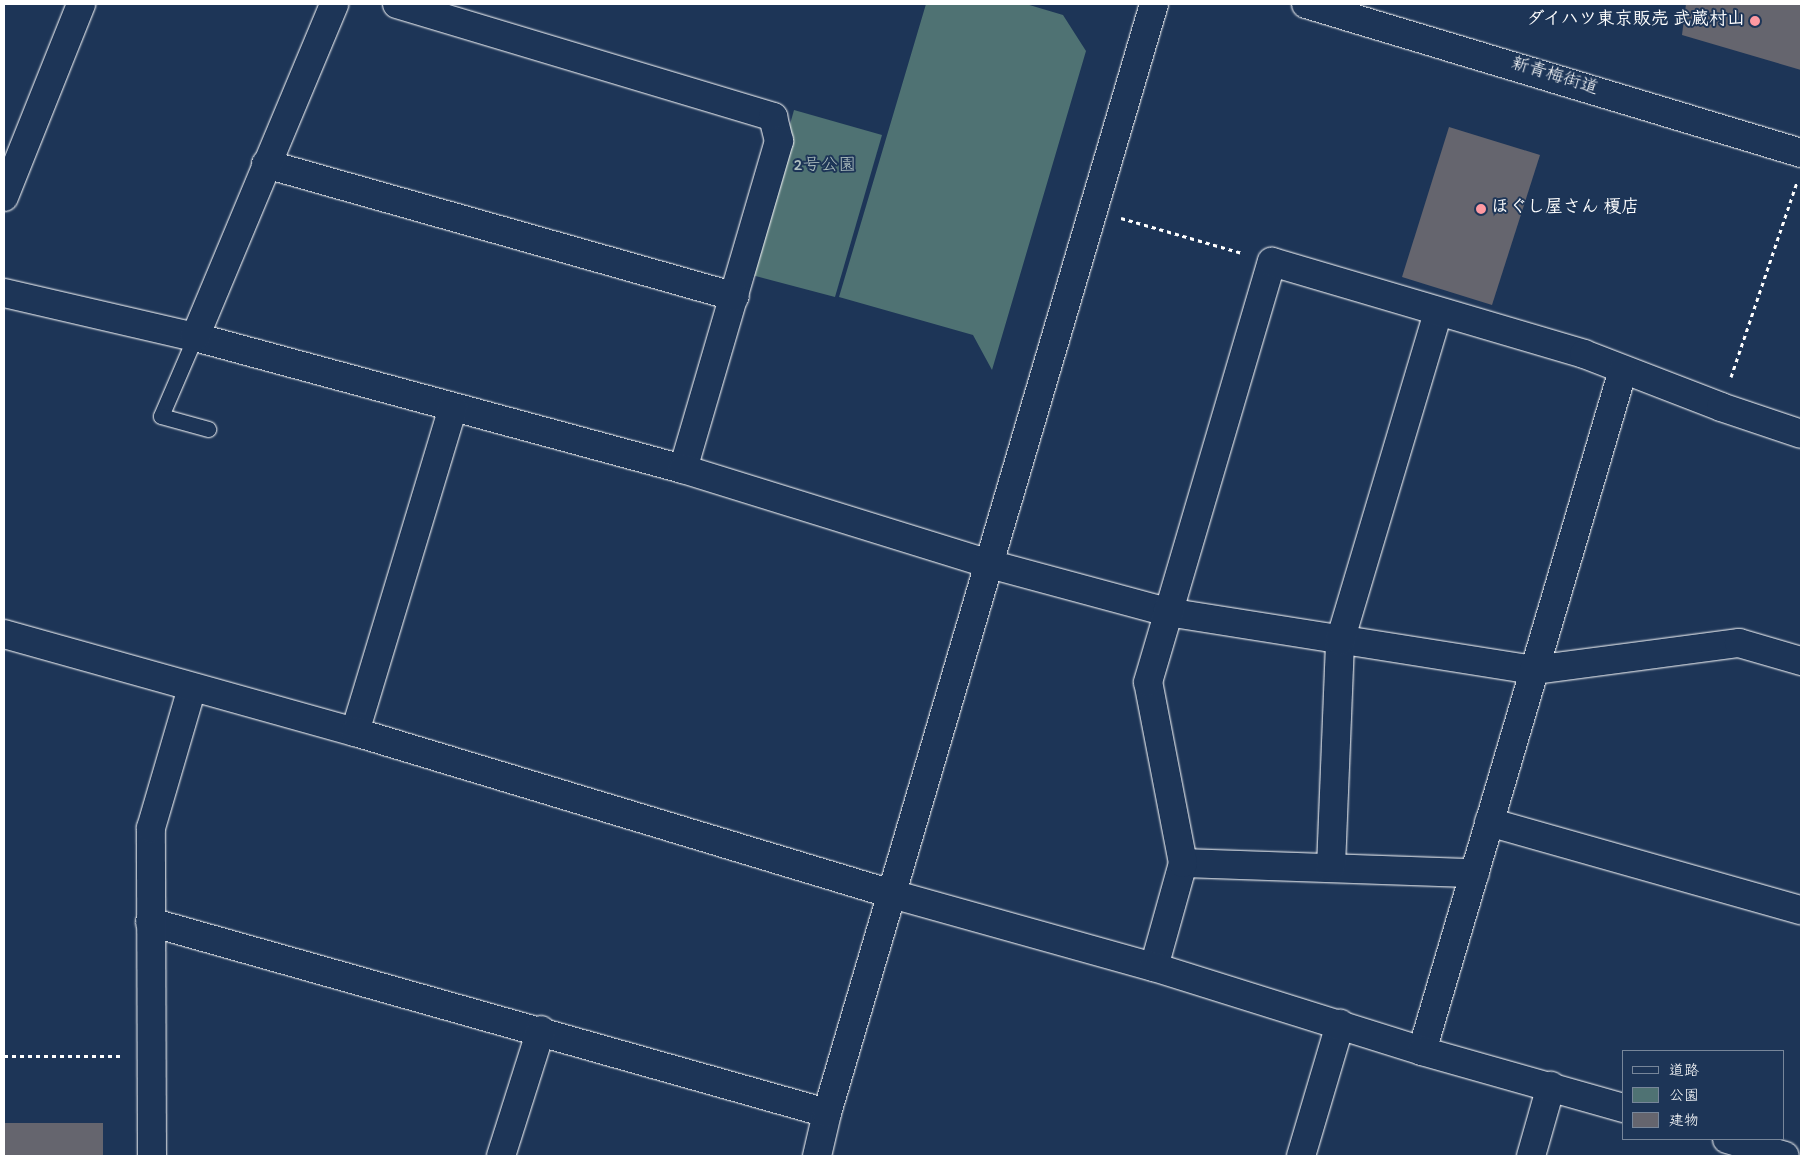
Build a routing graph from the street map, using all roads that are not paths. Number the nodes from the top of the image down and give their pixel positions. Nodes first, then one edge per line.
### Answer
1 (81, 4) edge
2 (334, 4) edge
3 (397, 4) edge
4 (1154, 4) edge
5 (1306, 4) edge
6 (266, 164) junction
7 (1800, 166) edge
8 (4, 197) edge
9 (4, 293) edge
10 (735, 297) junction
11 (1438, 312) junction
12 (195, 337) junction
13 (1623, 370) junction
14 (453, 407) junction
15 (208, 429) dead end
16 (1801, 434) edge
17 (683, 469) junction
18 (989, 564) junction
19 (1167, 612) junction
20 (4, 634) edge
21 (1340, 641) junction
22 (1801, 661) edge
23 (1534, 670) junction
24 (192, 688) junction
25 (355, 732) junction
26 (1489, 822) junction
27 (1183, 863) junction
28 (1331, 867) junction
29 (1475, 873) junction
30 (892, 894) junction
31 (1801, 910) edge
32 (150, 922) junction
33 (1154, 967) junction
34 (1340, 1024) junction
35 (541, 1030) junction
36 (1422, 1051) junction
37 (1551, 1086) junction
38 (1622, 1107) edge
39 (827, 1113) junction
40 (1730, 1140) edge
41 (152, 1156) edge
42 (501, 1156) edge
43 (817, 1156) edge
44 (1301, 1156) edge
45 (1531, 1156) edge
46 (1785, 1156) edge

1 - 8 street
2 - 6 street
3 - 10 street
4 - 18 street
5 - 7 street, 新青梅街道
6 - 10 street
6 - 12 street
9 - 12 street
10 - 17 street
11 - 13 street
11 - 19 street
11 - 21 street
12 - 14 street
12 - 15 lane
13 - 16 street
13 - 23 street
14 - 17 street
14 - 25 street
17 - 18 street
18 - 19 street
18 - 30 street
19 - 21 street
19 - 27 street
20 - 24 street
21 - 23 street
21 - 28 street
22 - 23 street
23 - 26 street
24 - 25 street
24 - 32 street
25 - 30 street
26 - 29 street
26 - 31 street
27 - 28 street
27 - 33 street
28 - 29 street
29 - 36 street
30 - 33 street
30 - 39 street
32 - 35 street
32 - 41 street
33 - 34 street
34 - 36 street
34 - 44 street
35 - 39 street
35 - 42 street
36 - 37 street
37 - 38 street
37 - 45 street
39 - 43 street
40 - 46 street

